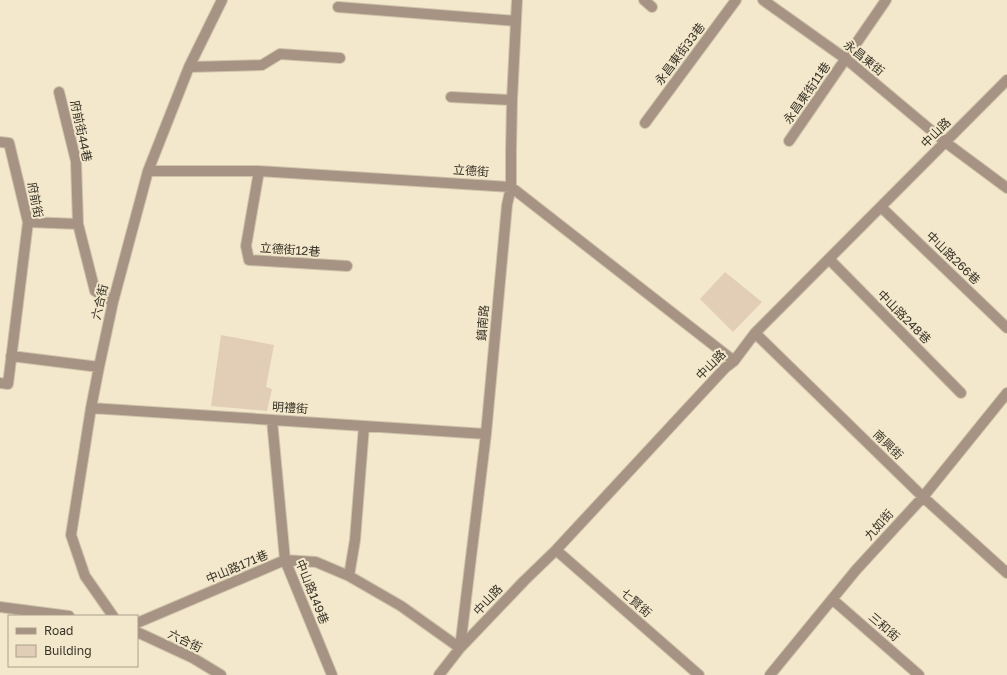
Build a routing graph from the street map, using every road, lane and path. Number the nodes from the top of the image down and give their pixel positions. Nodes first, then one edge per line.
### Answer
1 (222, 0) edge
2 (517, 0) edge
3 (644, 0) edge
4 (736, 0) edge
5 (763, 0) edge
6 (886, 0) edge
7 (338, 7) dead end
8 (652, 7) dead end
9 (516, 21) junction
10 (340, 58) dead end
11 (846, 59) junction
12 (189, 67) junction
13 (1007, 80) edge
14 (59, 92) dead end
15 (451, 97) dead end
16 (512, 100) junction
17 (645, 123) dead end
18 (789, 141) dead end
19 (0, 142) edge
20 (945, 142) junction
21 (148, 171) junction
22 (259, 171) junction
23 (511, 187) junction
24 (1007, 188) edge
25 (881, 207) junction
26 (28, 222) junction
27 (78, 224) junction
28 (829, 260) junction
29 (347, 266) dead end
30 (114, 302) junction
31 (1007, 328) edge
32 (755, 333) junction
33 (11, 356) junction
34 (734, 361) junction
35 (99, 367) junction
36 (0, 383) edge
37 (961, 393) dead end
38 (1007, 393) edge
39 (91, 408) junction
40 (272, 420) junction
41 (364, 426) junction
42 (486, 434) junction
43 (923, 497) junction
44 (556, 550) junction
45 (285, 560) junction
46 (1007, 573) edge
47 (349, 576) junction
48 (832, 600) junction
49 (0, 607) edge
50 (61, 615) edge
51 (108, 615) edge
52 (138, 623) edge
53 (138, 632) edge
54 (460, 648) junction
55 (221, 675) edge
56 (332, 675) edge
57 (439, 675) edge
58 (699, 675) edge
59 (770, 675) edge
60 (919, 675) edge

1 - 12 street, 六合街
2 - 9 street, 鎮南路
3 - 8 street
4 - 17 street, 永昌東街33巷
5 - 11 street, 永昌東街
6 - 11 street, 永昌東街11巷
7 - 9 street
9 - 16 street, 鎮南路
10 - 12 street
11 - 18 street, 永昌東街11巷
11 - 20 street, 永昌東街
12 - 21 street, 六合街
13 - 20 street, 中山路
14 - 27 street, 府前街44巷
15 - 16 street
16 - 23 street, 鎮南路
19 - 26 street, 府前街
20 - 24 street, 永昌東街
20 - 25 street, 中山路
21 - 22 street, 立德街
21 - 30 street, 六合街
22 - 23 street, 立德街
22 - 29 street, 立德街12巷
23 - 34 street
23 - 42 street, 鎮南路
25 - 28 street, 中山路
25 - 31 street, 中山路266巷
26 - 27 street
26 - 33 street, 府前街
27 - 30 street, 府前街44巷
28 - 32 street, 中山路
28 - 37 street, 中山路248巷
30 - 35 street, 六合街
32 - 34 street, 中山路
32 - 43 street, 南興街
33 - 35 street
33 - 36 street, 府前街
34 - 44 street, 中山路
35 - 39 street, 六合街
38 - 43 street, 九如街
39 - 40 street, 明禮街
39 - 51 street, 六合街
40 - 41 street, 明禮街
40 - 45 street, 中山路149巷
41 - 42 street, 明禮街
41 - 47 street
42 - 54 street, 鎮南路
43 - 46 street, 南興街
43 - 48 street, 九如街
44 - 54 street, 中山路
44 - 58 street, 七賢街
45 - 47 street, 中山路171巷
45 - 52 street, 中山路171巷
45 - 56 street, 中山路149巷
47 - 54 street, 中山路171巷
48 - 59 street, 九如街
48 - 60 street, 三和街
49 - 50 street
53 - 55 street, 六合街
54 - 57 street, 中山路

